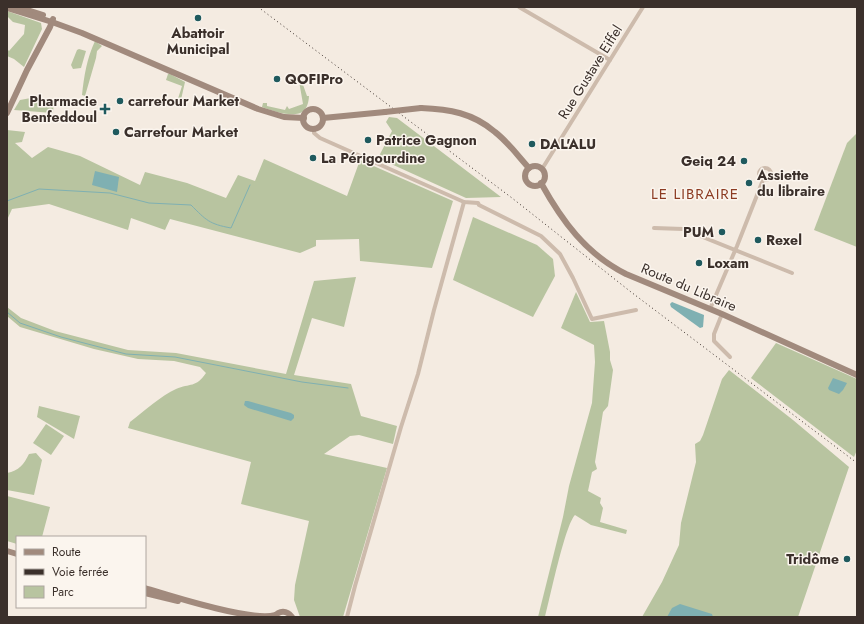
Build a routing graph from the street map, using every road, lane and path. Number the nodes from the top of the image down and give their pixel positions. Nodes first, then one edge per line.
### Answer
1 (18, 7) edge
2 (519, 7) edge
3 (643, 7) edge
4 (7, 8) edge
5 (53, 20) junction
6 (610, 60) junction
7 (7, 113) edge
8 (304, 118) junction
9 (323, 118) junction
10 (314, 129) junction
11 (529, 168) junction
12 (542, 169) junction
13 (763, 180) dead end
14 (541, 183) junction
15 (464, 202) junction
16 (654, 228) dead end
17 (735, 250) junction
18 (792, 273) dead end
19 (710, 309) junction
20 (636, 310) dead end
21 (722, 314) junction
22 (730, 357) dead end
23 (857, 375) edge
24 (146, 588) edge
25 (146, 593) edge
26 (275, 616) edge
27 (252, 617) edge
28 (292, 617) edge
29 (347, 617) edge

1 - 5 main road
2 - 6 street
3 - 6 street, Rue Gustave Eiffel
4 - 5 main road
5 - 7 main road
5 - 8 main road
6 - 12 street, Rue Gustave Eiffel
8 - 9 main road
8 - 10 main road
9 - 10 main road
9 - 11 main road, bridge
10 - 15 street
11 - 12 main road
11 - 14 main road
12 - 14 main road
13 - 17 street
14 - 19 main road, Route du Libraire
15 - 20 street
15 - 29 street
16 - 17 street
17 - 18 street
17 - 19 street
19 - 21 main road, Route du Libraire
21 - 22 street
21 - 23 main road, Route du Libraire
24 - 26 main road
25 - 27 main road
26 - 28 main road

